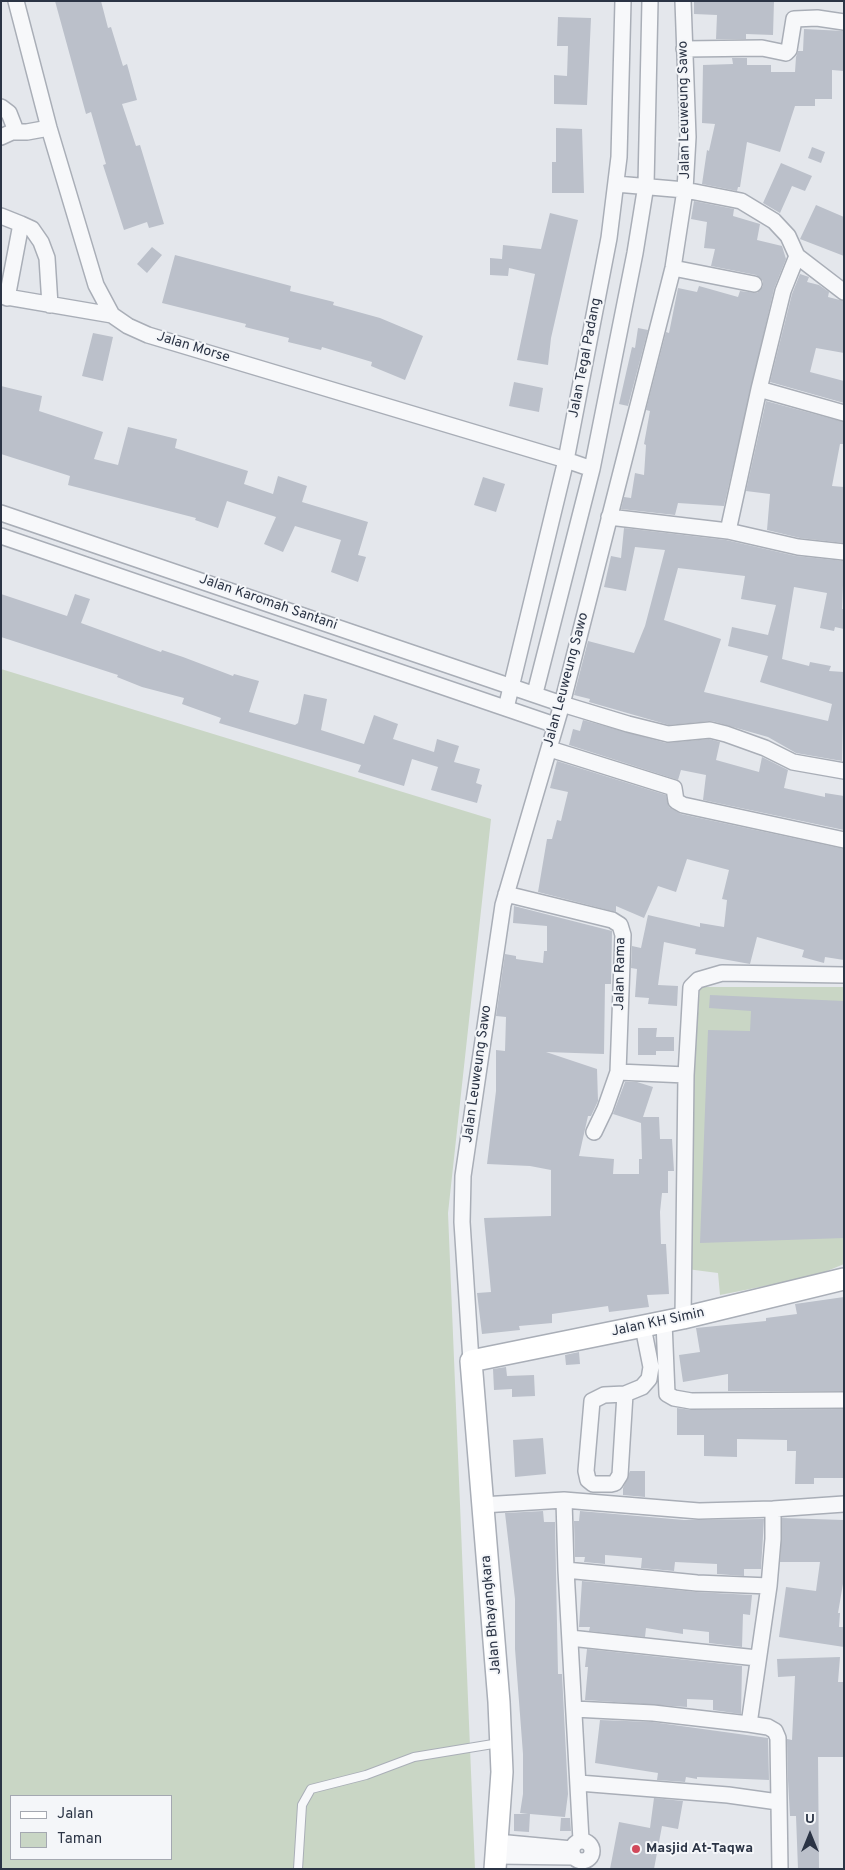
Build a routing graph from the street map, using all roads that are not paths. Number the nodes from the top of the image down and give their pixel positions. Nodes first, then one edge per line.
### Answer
1 (16, 1) edge
2 (622, 1) edge
3 (650, 1) edge
4 (683, 1) edge
5 (844, 22) edge
6 (684, 50) junction
7 (1, 107) edge
8 (48, 128) junction
9 (16, 131) junction
10 (1, 137) edge
11 (616, 184) junction
12 (646, 185) junction
13 (686, 190) junction
14 (1, 216) edge
15 (21, 224) junction
16 (797, 256) junction
17 (673, 268) junction
18 (754, 284) dead end
19 (844, 292) edge
20 (4, 297) edge
21 (50, 305) junction
22 (112, 315) junction
23 (759, 389) junction
24 (844, 413) edge
25 (566, 460) junction
26 (592, 469) junction
27 (1, 513) edge
28 (609, 517) junction
29 (728, 531) junction
30 (1, 536) edge
31 (844, 552) edge
32 (232, 590) junction
33 (223, 612) junction
34 (511, 686) junction
35 (535, 694) junction
36 (562, 704) junction
37 (506, 708) junction
38 (556, 725) junction
39 (550, 748) junction
40 (844, 771) edge
41 (844, 840) edge
42 (506, 894) junction
43 (844, 975) edge
44 (618, 1072) junction
45 (686, 1076) junction
46 (594, 1132) dead end
47 (844, 1279) edge
48 (673, 1320) junction
49 (643, 1327) junction
50 (471, 1361) junction
51 (625, 1394) junction
52 (844, 1400) edge
53 (564, 1500) junction
54 (844, 1504) edge
55 (482, 1505) junction
56 (773, 1509) junction
57 (566, 1570) junction
58 (769, 1586) junction
59 (570, 1638) junction
60 (757, 1658) junction
61 (574, 1709) junction
62 (749, 1724) junction
63 (501, 1742) junction
64 (579, 1783) junction
65 (778, 1802) junction
66 (577, 1855) edge
67 (496, 1856) edge
68 (298, 1869) edge
69 (780, 1869) edge

1 - 8 street, Jalan Morse
2 - 11 street, Jalan Tegal Padang
3 - 12 street, Jalan Tegal Padang
4 - 6 street, Jalan Leuweung Sawo
5 - 6 street
6 - 13 street, Jalan Leuweung Sawo
7 - 9 street
8 - 9 street
8 - 22 street, Jalan Morse
9 - 10 street
11 - 12 street
11 - 25 street, Jalan Tegal Padang
12 - 13 street
12 - 26 street, Jalan Tegal Padang
13 - 16 street
13 - 17 street, Jalan Leuweung Sawo
14 - 15 street
15 - 20 street
15 - 21 street
16 - 19 street
16 - 23 street
17 - 18 street
17 - 28 street, Jalan Leuweung Sawo
20 - 21 street
21 - 22 street
22 - 25 street, Jalan Morse
23 - 24 street
23 - 29 street
25 - 26 street, Jalan Morse
25 - 34 street, Jalan Tegal Padang
26 - 35 street, Jalan Tegal Padang
27 - 32 street, Jalan Karomah Santani
28 - 29 street
28 - 36 street, Jalan Leuweung Sawo
29 - 31 street
30 - 33 street, Jalan Karomah Santani
32 - 33 street
32 - 34 street, Jalan Karomah Santani
33 - 37 street, Jalan Karomah Santani
34 - 35 street, Jalan Karomah Santani
34 - 37 street, Jalan Tegal Padang
35 - 36 street, Jalan Karomah Santani
36 - 38 street, Jalan Leuweung Sawo
36 - 40 street, Jalan Karomah Santani
37 - 38 street, Jalan Karomah Santani
38 - 39 street, Jalan Leuweung Sawo
39 - 41 street
39 - 42 street, Jalan Leuweung Sawo
42 - 44 street, Jalan Rama
42 - 50 street, Jalan Leuweung Sawo
43 - 45 street
44 - 45 street
44 - 46 street
45 - 48 street
47 - 48 street, Jalan KH Simin
48 - 49 street, Jalan KH Simin
48 - 52 street
49 - 50 street, Jalan KH Simin
49 - 51 street
50 - 55 street, Jalan Bhayangkara
51 - 51 street
53 - 55 street
53 - 56 street
53 - 57 street
54 - 56 street
55 - 63 street, Jalan Bhayangkara
56 - 58 street
57 - 58 street
57 - 59 street
58 - 60 street
59 - 60 street
59 - 61 street
60 - 62 street
61 - 62 street
61 - 64 street
62 - 65 street
63 - 67 street, Jalan Bhayangkara
63 - 68 lane
64 - 65 street
64 - 66 street
65 - 69 street
66 - 67 street

